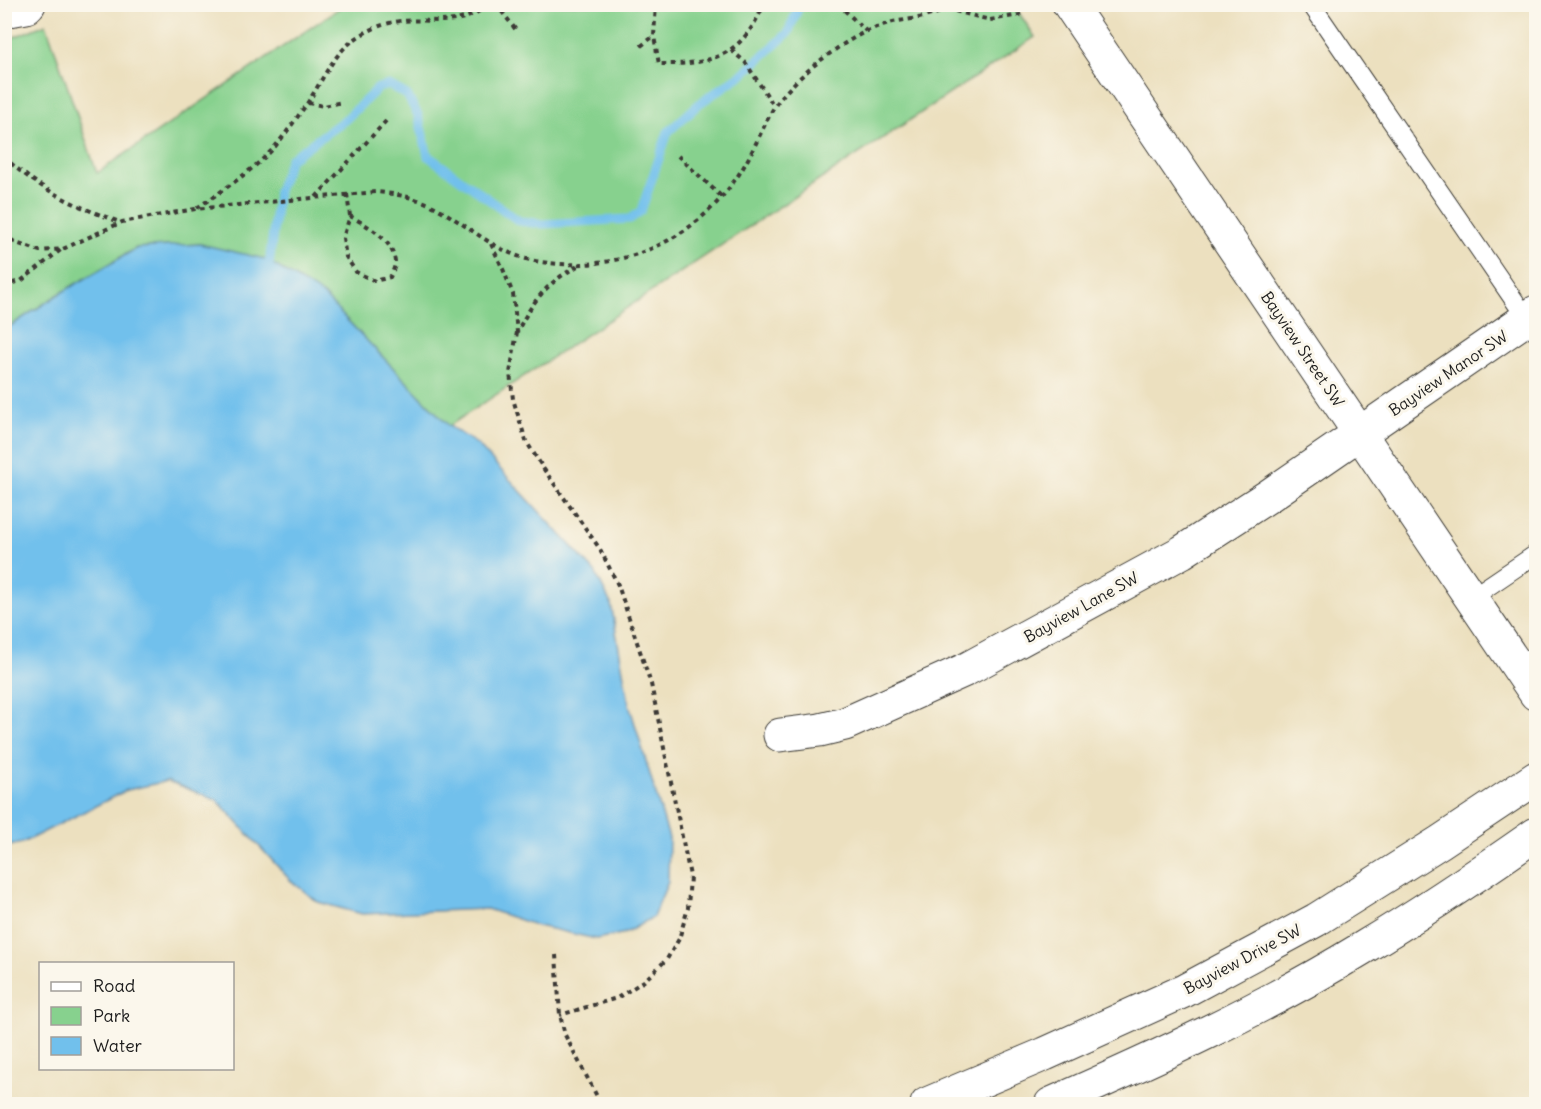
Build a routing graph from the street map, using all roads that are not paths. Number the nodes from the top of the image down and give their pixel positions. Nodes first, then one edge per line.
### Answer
1 (29, 4) edge
2 (1069, 4) edge
3 (1311, 4) edge
4 (4, 10) edge
5 (1532, 315) edge
6 (1360, 433) junction
7 (1536, 555) edge
8 (1471, 598) junction
9 (1536, 694) edge
10 (780, 735) dead end
11 (1536, 778) edge
12 (1536, 834) edge
13 (927, 1104) edge
14 (1051, 1104) edge

1 - 4 street
2 - 6 street, Bayview Street SW
3 - 5 lane
5 - 6 street, Bayview Manor SW
6 - 8 street, Bayview Street SW
6 - 10 street, Bayview Lane SW
7 - 8 lane
8 - 9 street, Bayview Street SW
11 - 13 street, Bayview Drive SW
12 - 14 street

